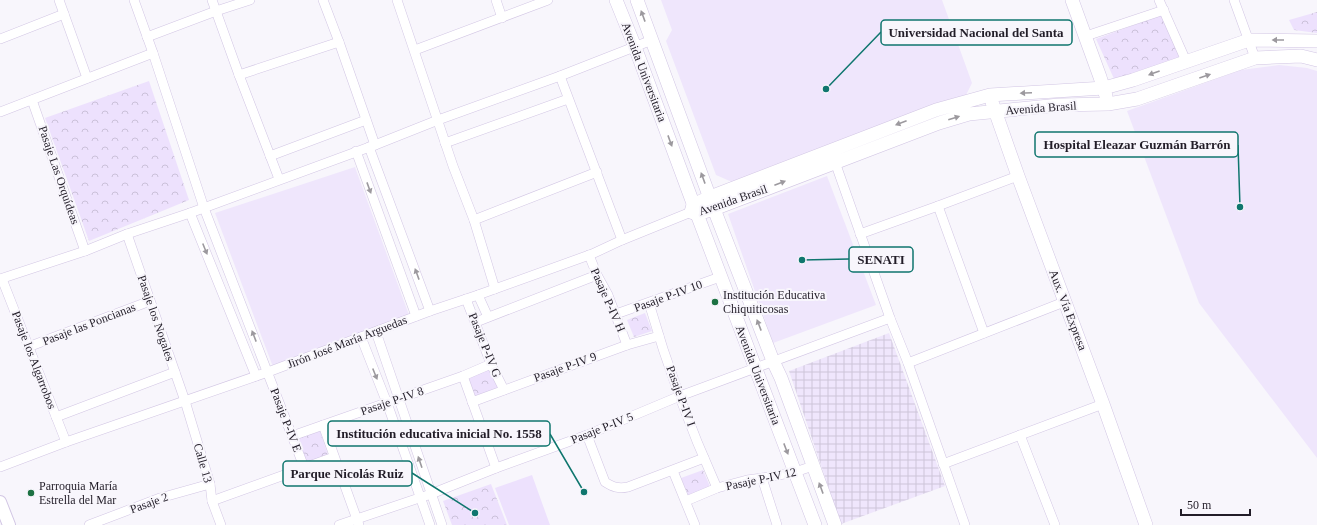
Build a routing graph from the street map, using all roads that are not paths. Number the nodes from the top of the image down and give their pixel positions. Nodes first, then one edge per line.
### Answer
1 (59, 0) edge
2 (134, 0) edge
3 (212, 0) edge
4 (250, 0) edge
5 (323, 0) edge
6 (397, 0) edge
7 (496, 0) edge
8 (548, 0) edge
9 (616, 0) edge
10 (637, 0) edge
11 (1072, 0) edge
12 (1159, 0) edge
13 (1234, 0) edge
14 (1164, 10) junction
15 (216, 11) junction
16 (64, 14) junction
17 (502, 18) junction
18 (1086, 36) junction
19 (147, 37) junction
20 (0, 39) edge
21 (652, 40) junction
22 (1249, 40) junction
23 (1317, 41) edge
24 (339, 42) junction
25 (635, 47) junction
26 (414, 50) junction
27 (153, 53) junction
28 (1255, 58) junction
29 (1317, 60) edge
30 (1186, 61) junction
31 (239, 75) junction
32 (560, 76) junction
33 (87, 78) junction
34 (1104, 88) junction
35 (990, 95) junction
36 (568, 99) junction
37 (32, 100) junction
38 (1108, 104) junction
39 (994, 111) junction
40 (0, 112) edge
41 (366, 120) junction
42 (438, 120) junction
43 (445, 143) junction
44 (372, 146) junction
45 (356, 151) junction
46 (270, 156) junction
47 (835, 162) junction
48 (597, 172) junction
49 (1018, 176) junction
50 (279, 179) junction
51 (712, 203) junction
52 (938, 206) junction
53 (204, 208) junction
54 (694, 210) junction
55 (190, 213) junction
56 (474, 220) junction
57 (127, 234) junction
58 (860, 234) junction
59 (622, 240) junction
60 (85, 251) junction
61 (589, 255) junction
62 (597, 275) junction
63 (720, 277) junction
64 (1, 279) edge
65 (495, 289) junction
66 (478, 296) junction
67 (466, 299) junction
68 (150, 301) junction
69 (1064, 302) junction
70 (649, 303) junction
71 (430, 311) junction
72 (616, 314) junction
73 (416, 316) junction
74 (488, 317) junction
75 (890, 318) junction
76 (476, 322) junction
77 (376, 332) junction
78 (984, 333) junction
79 (659, 336) junction
80 (361, 337) junction
81 (627, 344) junction
82 (28, 347) junction
83 (773, 361) junction
84 (908, 363) junction
85 (491, 364) junction
86 (754, 368) junction
87 (175, 372) junction
88 (268, 372) junction
89 (256, 376) junction
90 (463, 376) junction
91 (504, 390) junction
92 (680, 396) junction
93 (398, 399) junction
94 (185, 401) junction
95 (472, 402) junction
96 (387, 403) junction
97 (1103, 404) junction
98 (56, 417) junction
99 (323, 425) junction
100 (587, 435) junction
101 (1020, 435) junction
102 (292, 436) junction
103 (66, 442) junction
104 (334, 457) junction
105 (704, 458) junction
106 (943, 464) junction
107 (813, 466) junction
108 (0, 467) edge
109 (304, 467) junction
110 (496, 468) junction
111 (673, 470) junction
112 (795, 472) junction
113 (762, 478) junction
114 (210, 484) junction
115 (717, 488) junction
116 (431, 494) junction
117 (420, 498) junction
118 (212, 500) junction
119 (686, 501) junction
120 (0, 502) edge
121 (357, 522) edge
122 (9, 525) edge
123 (89, 525) edge
124 (220, 525) edge
125 (339, 525) edge
126 (430, 525) edge
127 (442, 525) edge
128 (695, 525) edge
129 (777, 525) edge
130 (815, 525) edge
131 (835, 525) edge
132 (965, 525) edge
133 (1055, 525) edge
134 (1146, 525) edge

1 - 16 street
2 - 19 street, Pasaje P-IV E
3 - 15 street
4 - 15 street
5 - 24 street
6 - 26 street
7 - 17 street
8 - 17 street
9 - 25 main road, Avenida Universitaria
21 -> 10 main road, Avenida Universitaria
11 - 18 main road
12 - 14 street
13 - 22 street
14 - 18 street
14 - 30 street
15 - 19 street
15 - 31 street
16 - 20 street
16 - 33 street
17 - 26 street
18 - 34 main road
19 - 27 street, Pasaje P-IV E
21 - 25 street
51 -> 21 main road, Avenida Universitaria
23 -> 22 main road, Avenida Brasil
22 - 28 street
22 - 30 main road, Avenida Brasil
24 - 31 street
24 - 41 street
25 - 32 street
25 -> 54 main road, Avenida Universitaria
26 - 42 street
27 - 33 street
27 - 53 street, Pasaje P-IV E
28 - 29 main road, Avenida Brasil
38 -> 28 main road, Avenida Brasil
30 -> 34 main road, Avenida Brasil
31 - 46 street
32 - 36 street
32 - 42 street
33 - 37 street
34 -> 35 main road, Avenida Brasil
34 - 38 main road
35 - 39 main road, Aux. Vía Expresa
35 -> 51 main road, Avenida Brasil
36 - 43 street
36 - 48 street
37 - 40 street
37 - 60 street, Pasaje Las Orquídeas
38 - 39 main road, Avenida Brasil
47 -> 39 main road, Avenida Brasil
39 - 49 main road, Aux. Vía Expresa
41 - 44 street
41 - 46 street
42 - 43 street
42 - 44 street
43 - 56 street
44 - 45 street
71 -> 44 street
45 - 50 street
45 -> 73 street
46 - 50 street
51 -> 47 main road, Avenida Brasil
47 - 58 street
48 - 56 street
48 - 59 street
49 - 52 street
49 - 69 main road, Aux. Vía Expresa
50 - 53 street
51 - 54 main road, Avenida Brasil
83 -> 51 main road, Avenida Universitaria
52 - 58 street
52 - 78 street
53 - 55 street
88 -> 53 street, Pasaje P-IV E
54 - 59 street, Jirón José María Arguedas
54 - 63 main road, Avenida Universitaria
55 - 57 street
55 -> 89 street
56 - 65 street
57 - 60 street
57 - 68 street, Pasaje los Nogales
58 - 75 street
59 - 61 street, Jirón José María Arguedas
60 - 64 street
61 - 62 street, Pasaje P-IV H
61 - 65 street, Jirón José María Arguedas
62 - 72 street, Pasaje P-IV H
62 - 74 street
63 - 70 street, Pasaje P-IV 10
63 - 86 main road, Avenida Universitaria
64 - 82 street, Pasaje los Algarrobos
65 - 66 street, Jirón José María Arguedas
66 - 67 street, Jirón José María Arguedas
66 - 74 street
67 - 71 street, Jirón José María Arguedas
67 - 76 street, Pasaje P-IV G
68 - 82 street, Pasaje las Poncianas
68 - 87 street, Pasaje los Nogales
69 - 78 street
69 - 97 main road, Aux. Vía Expresa
70 - 72 street, Pasaje P-IV 10
70 - 79 street, Pasaje P-IV I
71 - 73 street, Jirón José María Arguedas
72 - 81 street, Pasaje P-IV H
73 - 77 street, Jirón José María Arguedas
74 - 76 street
75 - 83 street, Pasaje P-IV 5
75 - 84 street
76 - 85 street, Pasaje P-IV G
77 - 80 street, Jirón José María Arguedas
77 - 93 street
78 - 84 street
79 - 81 street, Pasaje P-IV 9
79 - 92 street, Pasaje P-IV I
80 - 88 street, Jirón José María Arguedas
80 -> 96 street
81 - 91 street, Pasaje P-IV 9
82 - 98 street, Pasaje los Algarrobos
83 - 86 street, Pasaje P-IV 5
83 - 107 main road, Avenida Universitaria
84 - 106 street
85 - 90 street, Pasaje P-IV 8
85 - 91 street, Pasaje P-IV G
86 - 92 street, Pasaje P-IV 5
86 -> 112 main road, Avenida Universitaria
87 - 94 street, Pasaje los Nogales
87 - 98 street
88 - 89 street, Jirón José María Arguedas
88 - 102 street, Pasaje P-IV E
89 - 94 street, Jirón José María Arguedas
90 - 93 street, Pasaje P-IV 8
90 - 95 street
91 - 95 street, Pasaje P-IV 9
92 - 100 street, Pasaje P-IV 5
92 - 105 street, Pasaje P-IV I
93 - 96 street, Pasaje P-IV 8
116 -> 93 street
94 - 103 street, Jirón José María Arguedas
94 - 114 street, Calle 13
95 - 110 street
96 - 99 street, Pasaje P-IV 8
96 - 117 street
97 - 101 street
97 - 134 main road, Aux. Vía Expresa
98 - 103 street, Pasaje los Algarrobos
99 - 102 street, Pasaje P-IV 8
99 - 104 street
100 - 110 street, Pasaje P-IV 5
100 - 111 street
101 - 106 street
101 - 133 street
102 - 109 street, Pasaje P-IV E
103 - 108 street, Jirón José María Arguedas
104 - 109 street
104 - 121 street
105 - 111 street
105 - 115 street, Pasaje P-IV I
106 - 132 street
107 - 112 street, Pasaje P-IV 12
131 -> 107 main road, Avenida Universitaria
109 - 118 street
110 - 116 street, Pasaje P-IV 5
111 - 119 street
112 - 113 street, Pasaje P-IV 12
112 - 130 main road, Avenida Universitaria
113 - 115 street, Pasaje P-IV 12
113 - 129 street
114 - 118 street, Calle 13
114 - 123 street, Pasaje 2
115 - 119 street, Pasaje P-IV 12
116 - 117 street, Pasaje P-IV 5
116 - 127 street
117 - 121 street, Pasaje P-IV 5
117 - 126 street
118 - 124 street, Calle 13
119 - 128 street
120 - 122 street
121 - 125 street, Pasaje P-IV 5

